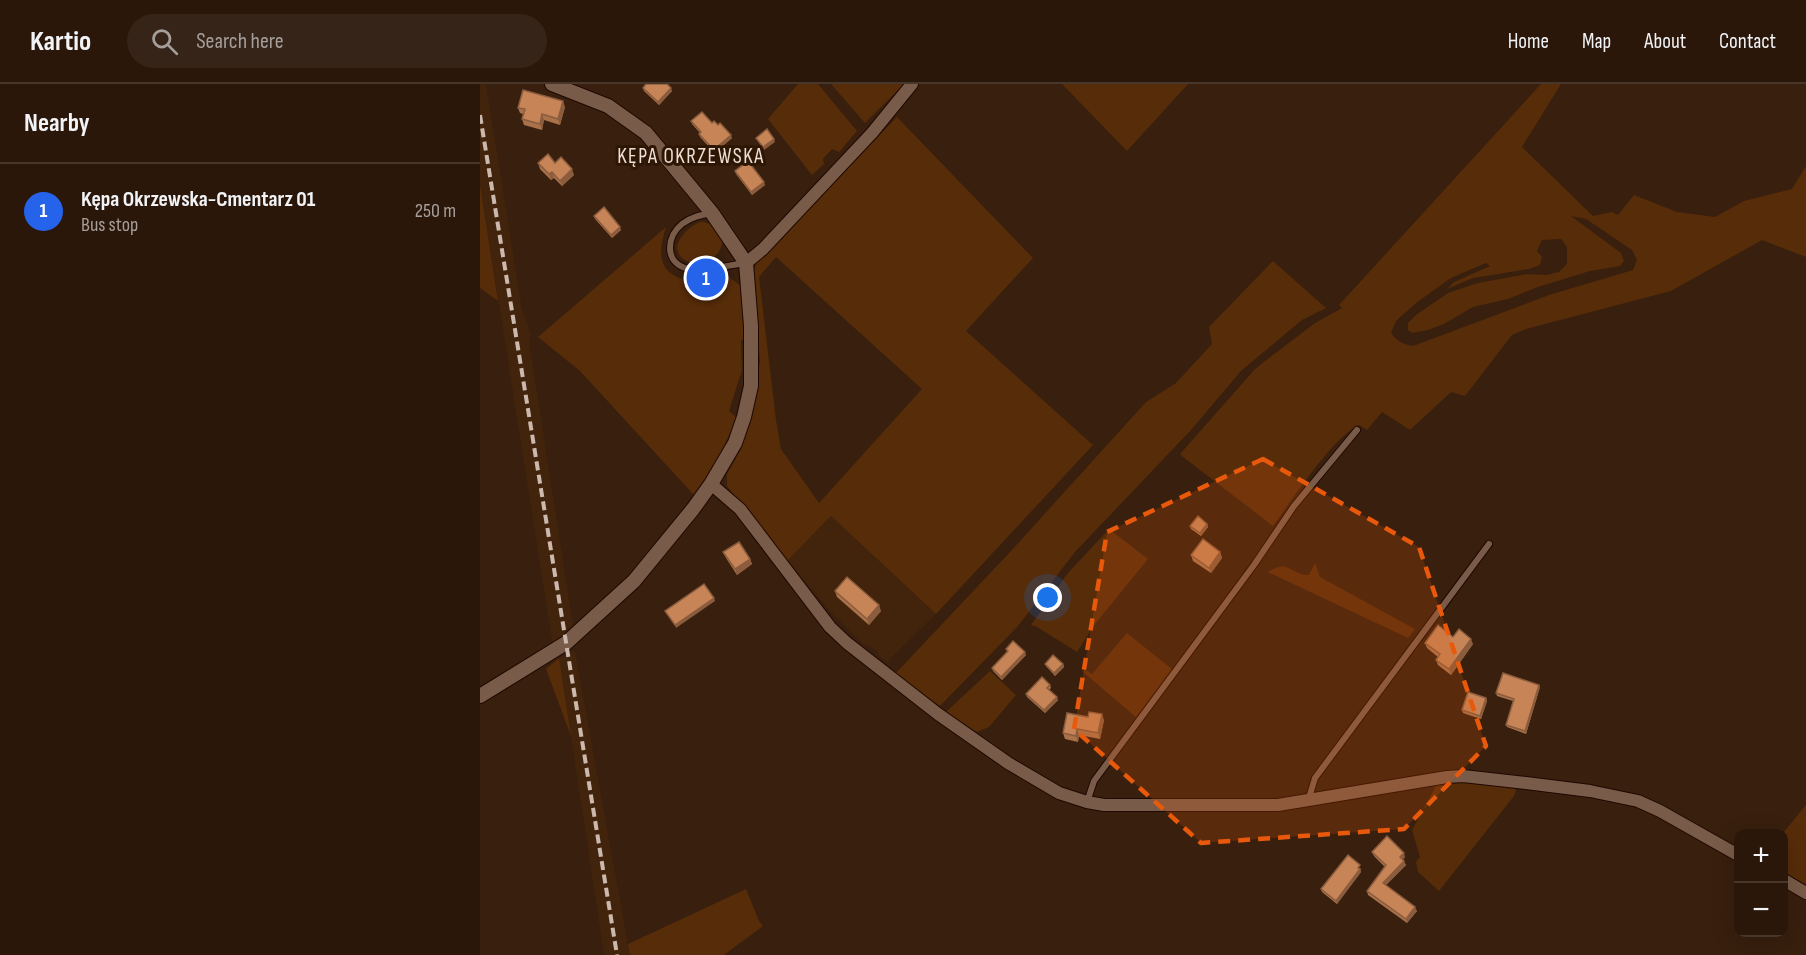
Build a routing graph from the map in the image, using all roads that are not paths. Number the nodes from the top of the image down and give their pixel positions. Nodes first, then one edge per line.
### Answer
1 (552, 84) edge
2 (912, 84) edge
3 (712, 213) junction
4 (746, 263) junction
5 (1357, 430) dead end
6 (711, 484) junction
7 (1489, 544) dead end
8 (480, 696) edge
9 (1086, 802) junction
10 (1308, 802) junction
11 (1734, 853) edge
12 (1788, 882) edge
13 (1806, 893) edge

1 - 3 street
2 - 4 street
3 - 4 street
3 - 4 lane
4 - 6 street
5 - 9 lane
6 - 8 street
6 - 9 street
7 - 10 lane
9 - 10 street
10 - 11 street
12 - 13 street

